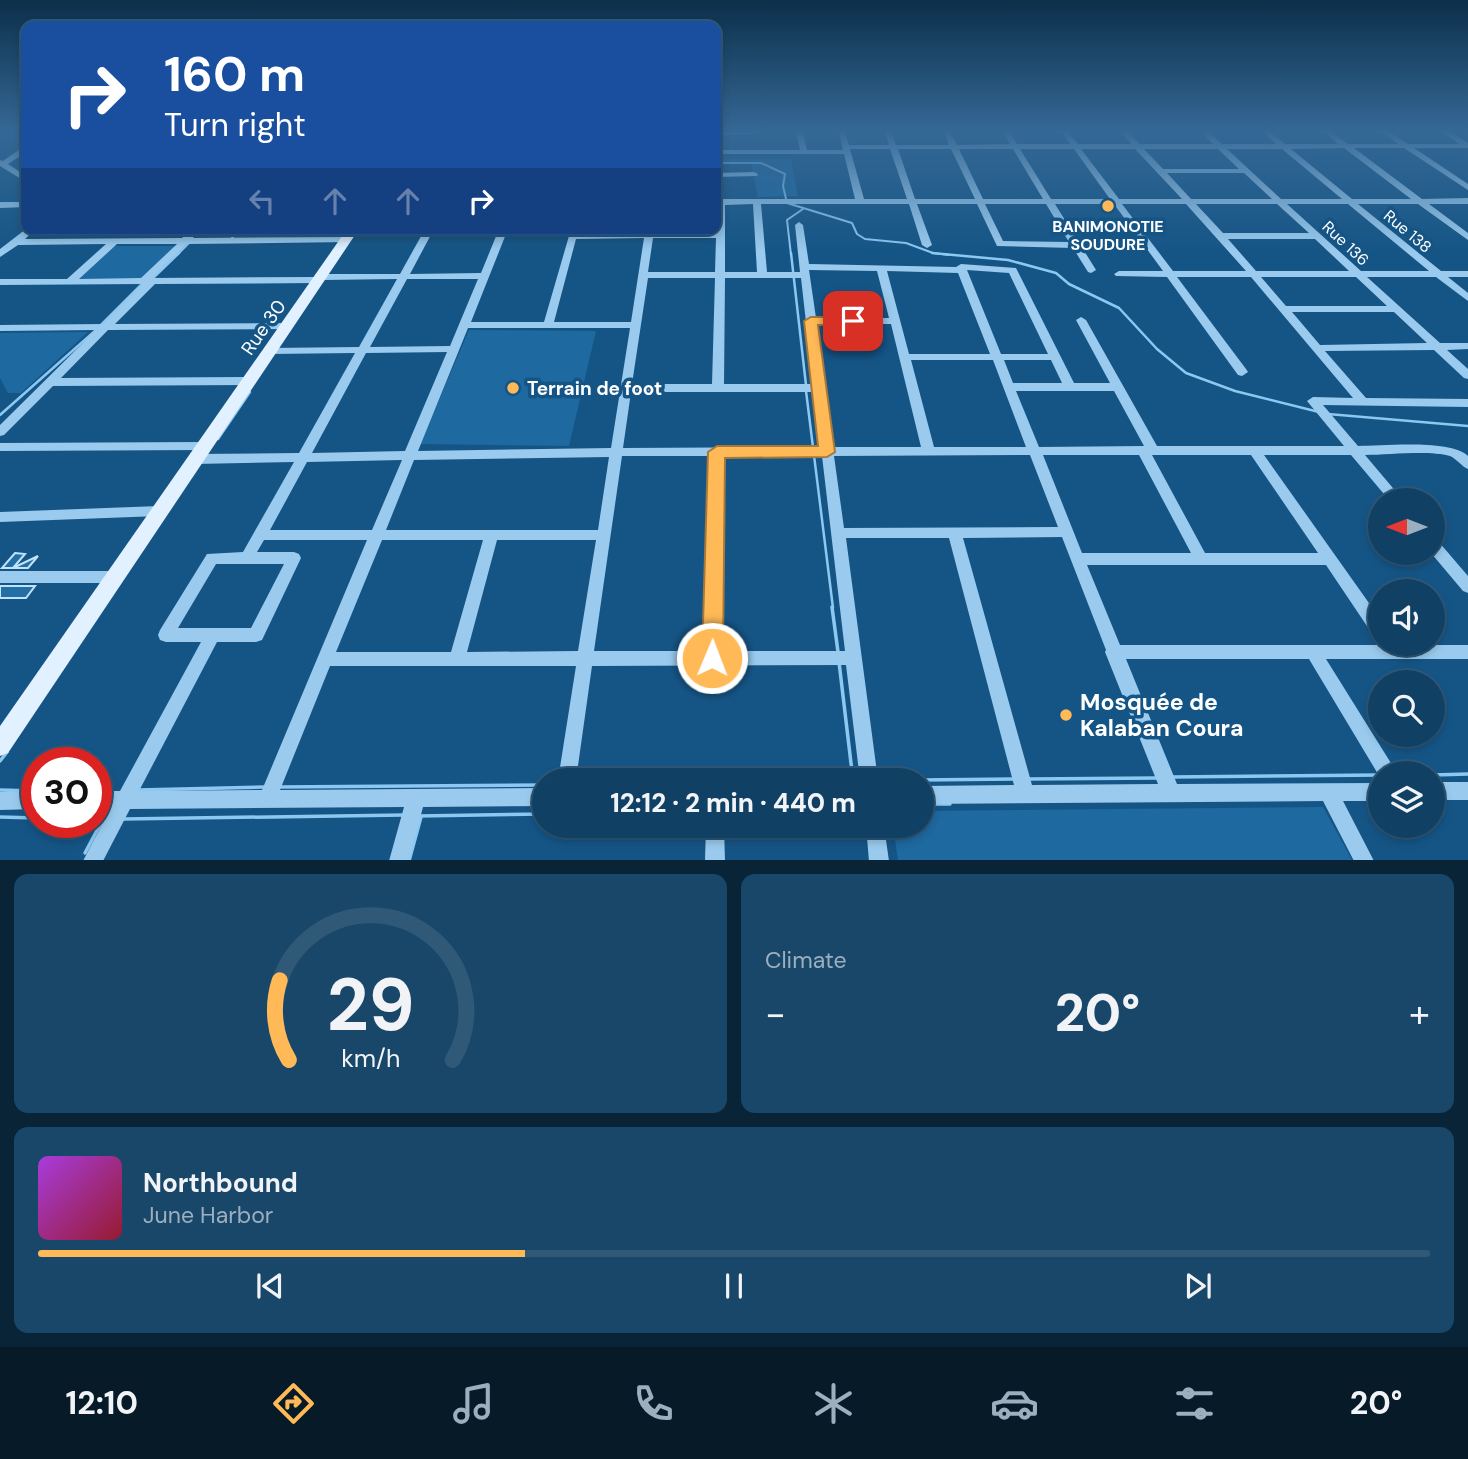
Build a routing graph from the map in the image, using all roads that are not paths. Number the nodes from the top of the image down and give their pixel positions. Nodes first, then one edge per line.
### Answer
1 (852, 172) edge
2 (902, 172) edge
3 (966, 172) edge
4 (1031, 172) edge
5 (1095, 172) edge
6 (1162, 172) edge
7 (1247, 172) edge
8 (1315, 172) edge
9 (1381, 172) edge
10 (1445, 172) edge
11 (754, 174) dead end
12 (721, 175) edge
13 (1468, 188) edge
14 (757, 201) junction
15 (860, 201) junction
16 (912, 201) junction
17 (979, 201) junction
18 (1049, 201) junction
19 (1117, 201) junction
20 (1189, 201) junction
21 (1278, 201) junction
22 (1350, 201) junction
23 (1419, 201) junction
24 (1468, 201) edge
25 (721, 202) edge
26 (21, 204) edge
27 (0, 205) edge
28 (0, 216) edge
29 (799, 225) dead end
30 (25, 235) edge
31 (194, 235) edge
32 (349, 235) edge
33 (427, 235) edge
34 (502, 235) edge
35 (573, 235) edge
36 (624, 235) edge
37 (721, 235) joint
38 (649, 236) junction
39 (1221, 236) junction
40 (1315, 236) junction
41 (1468, 237) edge
42 (115, 241) junction
43 (190, 241) junction
44 (17, 242) junction
45 (927, 244) dead end
46 (1076, 245) junction
47 (0, 254) edge
48 (881, 267) junction
49 (962, 270) junction
50 (1091, 270) dead end
51 (804, 271) junction
52 (1356, 273) junction
53 (1119, 274) dead end
54 (1438, 274) junction
55 (1468, 274) edge
56 (643, 275) junction
57 (720, 275) junction
58 (762, 275) junction
59 (1171, 275) junction
60 (1254, 275) junction
61 (485, 276) junction
62 (404, 277) junction
63 (319, 279) junction
64 (148, 281) junction
65 (0, 282) edge
66 (69, 282) junction
67 (1468, 298) edge
68 (1285, 309) junction
69 (1395, 309) junction
70 (1081, 320) dead end
71 (811, 321) junction
72 (895, 321) junction
73 (464, 325) junction
74 (548, 325) junction
75 (635, 325) junction
76 (287, 326) junction
77 (102, 327) junction
78 (0, 328) edge
79 (1437, 346) junction
80 (1468, 346) edge
81 (1318, 348) junction
82 (454, 349) junction
83 (363, 350) junction
84 (270, 351) junction
85 (904, 357) junction
86 (997, 357) junction
87 (1056, 357) junction
88 (1242, 372) dead end
89 (1468, 375) edge
90 (248, 381) junction
91 (50, 382) junction
92 (1009, 387) junction
93 (1070, 387) junction
94 (1118, 387) junction
95 (625, 388) junction
96 (819, 388) junction
97 (718, 389) junction
98 (1362, 401) junction
99 (1468, 403) edge
100 (0, 432) edge
101 (0, 447) edge
102 (1355, 450) junction
103 (1148, 451) junction
104 (1255, 451) junction
105 (616, 452) junction
106 (717, 452) junction
107 (827, 452) junction
108 (929, 452) junction
109 (1034, 452) junction
110 (199, 453) junction
111 (409, 456) junction
112 (303, 459) junction
113 (1468, 464) edge
114 (1386, 488) edge
115 (159, 511) junction
116 (0, 517) edge
117 (1066, 532) junction
118 (837, 533) junction
119 (955, 533) junction
120 (260, 535) junction
121 (376, 535) junction
122 (492, 535) junction
123 (603, 535) junction
124 (247, 558) junction
125 (1077, 559) junction
126 (1201, 559) junction
127 (1329, 559) junction
128 (1446, 561) edge
129 (0, 577) edge
130 (114, 577) junction
131 (1468, 587) edge
132 (1368, 614) edge
133 (213, 635) junction
134 (1368, 649) edge
135 (1445, 651) edge
136 (1113, 652) junction
137 (1313, 652) junction
138 (1468, 652) edge
139 (712, 658) junction
140 (853, 658) junction
141 (324, 659) junction
142 (457, 659) junction
143 (584, 659) junction
144 (0, 745) edge
145 (1380, 761) edge
146 (569, 768) edge
147 (867, 768) edge
148 (1445, 791) edge
149 (1468, 791) edge
150 (1328, 792) junction
151 (1368, 792) edge
152 (1171, 793) junction
153 (934, 794) edge
154 (1025, 794) junction
155 (532, 797) edge
156 (416, 798) junction
157 (267, 799) junction
158 (21, 800) edge
159 (112, 800) edge
160 (124, 800) junction
161 (0, 801) edge
162 (716, 838) edge
163 (876, 838) edge
164 (92, 860) edge
165 (399, 860) edge
166 (715, 860) edge
167 (879, 860) edge
168 (1365, 860) edge

1 - 15 street
2 - 16 street
3 - 17 street
4 - 18 street
5 - 19 street
6 - 20 street
7 - 21 street, Rue 136
8 - 22 street, Rue 138
9 - 23 street
10 - 13 street
11 - 12 street
14 - 15 street
14 - 25 street
14 - 58 street
15 - 16 street
16 - 17 street
16 - 45 street
17 - 18 street
17 - 46 street
18 - 19 street
18 - 46 street
19 - 20 street
19 - 59 street
20 - 21 street
20 - 39 street
21 - 22 street
21 - 40 street, Rue 136
22 - 23 street
22 - 54 street, Rue 138
23 - 24 street
23 - 41 street
26 - 27 street
26 - 28 street
29 - 51 street
30 - 44 street
31 - 43 street
32 - 43 street
32 - 63 main road, Rue 30
33 - 62 street
34 - 61 street
35 - 74 street
36 - 38 street
37 - 38 street
37 - 57 street
38 - 56 street
39 - 40 street
39 - 60 street
40 - 52 street, Rue 136
42 - 43 street
42 - 44 street
42 - 66 street
43 - 64 street
44 - 47 street
46 - 50 street
48 - 49 street
48 - 51 street
48 - 72 street
49 - 86 street
49 - 87 street
51 - 58 street
51 - 71 street
52 - 54 street
52 - 60 street
52 - 69 street, Rue 136
53 - 59 street
54 - 55 street
54 - 67 street, Rue 138
56 - 57 street
56 - 75 street
57 - 58 street
57 - 97 street
59 - 60 street
59 - 88 street
60 - 68 street
61 - 62 street
61 - 73 street
62 - 63 street
62 - 83 street
63 - 64 street
63 - 76 main road, Rue 30
64 - 66 street
64 - 77 street
65 - 66 street
68 - 69 street
68 - 81 street
69 - 79 street, Rue 136
70 - 94 street
71 - 72 street
71 - 96 street
72 - 85 street
73 - 74 street
73 - 82 street
74 - 75 street
75 - 95 street
76 - 77 street
76 - 84 main road, Rue 30
77 - 78 street
77 - 91 street
79 - 80 street
79 - 81 street
79 - 89 street, Rue 136
81 - 98 street
82 - 83 street
82 - 111 street
83 - 84 street
83 - 112 street
84 - 90 main road, Rue 30
85 - 86 street
85 - 108 street
86 - 87 street
86 - 92 street
87 - 93 street
90 - 91 street
90 - 110 main road, Rue 30
91 - 100 street
92 - 93 street
92 - 109 street
93 - 94 street
94 - 103 street
95 - 97 street
95 - 105 street
96 - 97 street
96 - 107 street
98 - 99 street
98 - 102 street
101 - 110 street
102 - 104 street
102 - 113 street
102 - 114 street
103 - 104 street
103 - 109 street
103 - 126 street
104 - 127 street
105 - 106 street
105 - 111 street
105 - 123 street
106 - 107 street
106 - 139 street
107 - 108 street
107 - 118 street
108 - 109 street
109 - 117 street
110 - 112 street
110 - 115 main road, Rue 30
111 - 112 street
111 - 121 street
112 - 120 street
115 - 116 street
115 - 130 main road, Rue 30
117 - 119 street
117 - 125 street
118 - 119 street
118 - 140 street
119 - 154 street
120 - 121 street
120 - 124 street
121 - 122 street
121 - 141 street
122 - 123 street
122 - 142 street
123 - 143 street
124 - 133 street
124 - 133 street
125 - 126 street
125 - 136 street
126 - 127 street
127 - 132 street
128 - 131 street
129 - 130 street
130 - 144 main road, Rue 30
133 - 160 street
134 - 137 street
135 - 138 street
136 - 137 street
136 - 152 street
137 - 145 street
139 - 140 street
139 - 143 street
140 - 147 street
141 - 142 street
141 - 157 street
142 - 143 street
143 - 146 street
148 - 149 street
150 - 151 street
150 - 152 street
150 - 168 street
152 - 154 street
153 - 154 street
155 - 156 street
156 - 157 street
156 - 165 street
157 - 160 street
158 - 161 street
159 - 160 street
160 - 164 street
162 - 166 street
163 - 167 street

